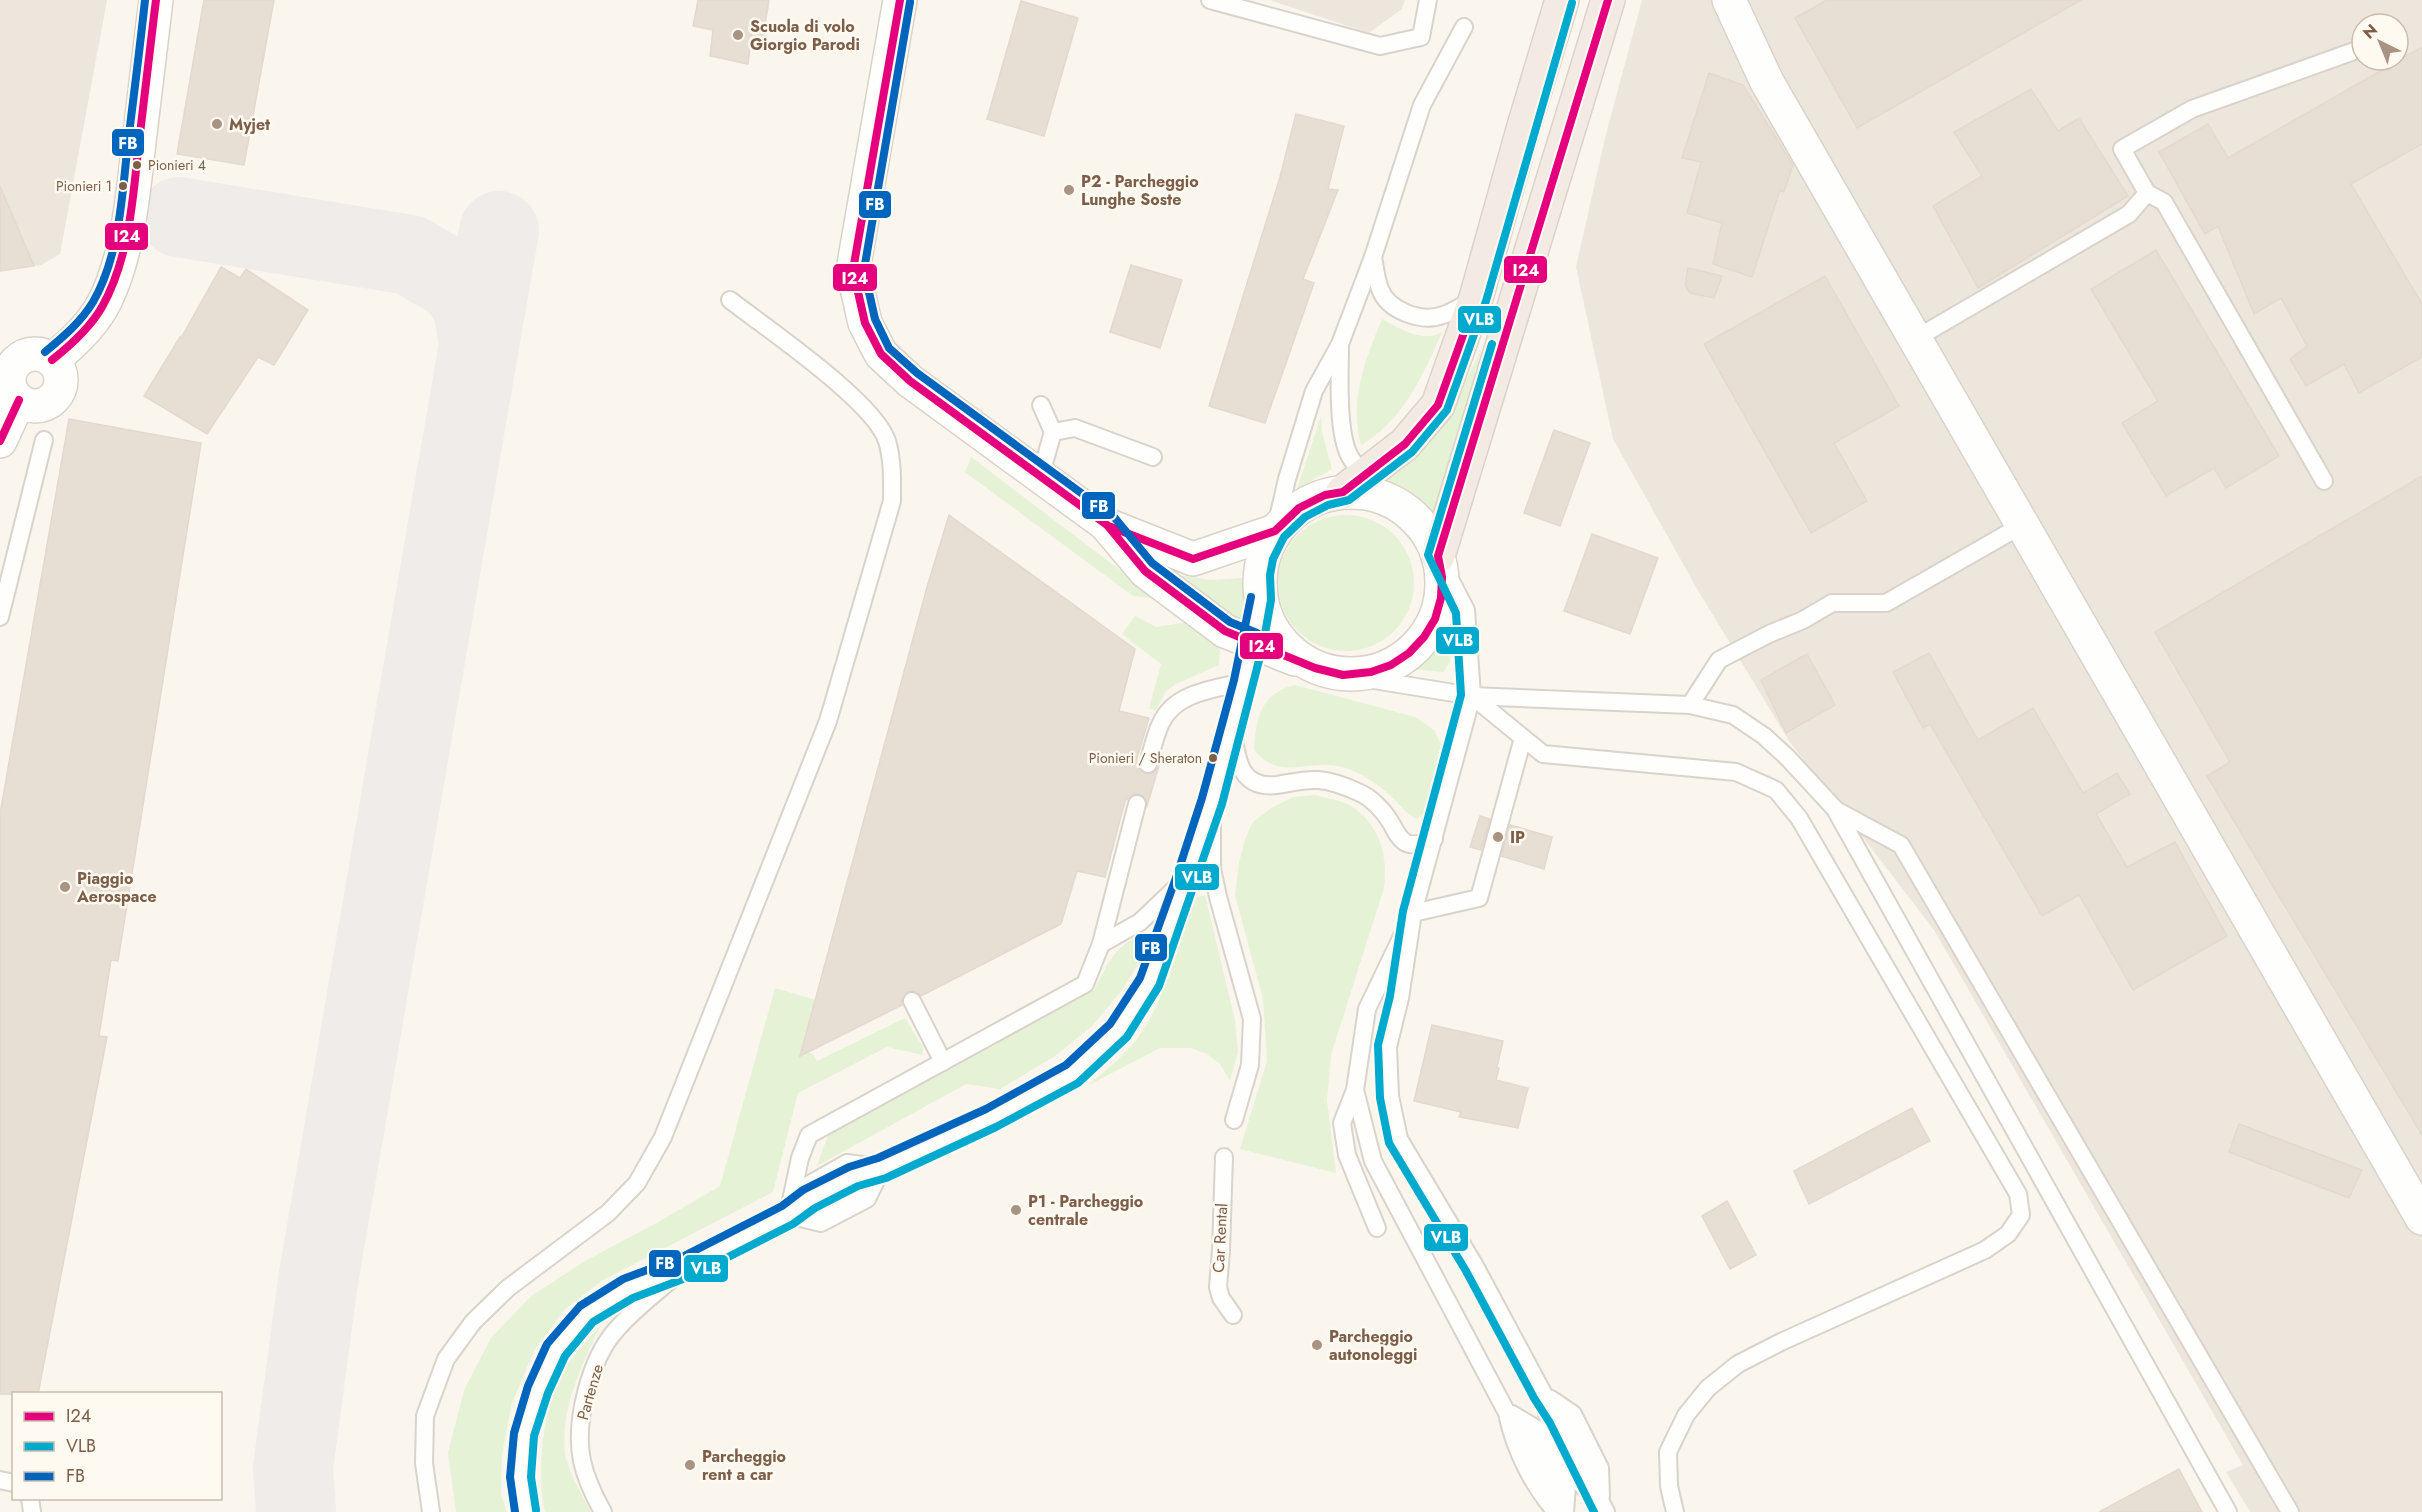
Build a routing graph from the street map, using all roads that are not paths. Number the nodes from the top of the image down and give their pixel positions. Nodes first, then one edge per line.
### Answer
1 (156, 0) edge
2 (900, 0) edge
3 (1210, 0) edge
4 (1428, 0) edge
5 (1562, 0) edge
6 (1608, 0) edge
7 (1729, 0) edge
8 (1464, 27) dead end
9 (2350, 53) edge
10 (2147, 193) junction
11 (1373, 256) junction
12 (1476, 298) junction
13 (730, 300) dead end
14 (1916, 339) junction
15 (1340, 344) junction
16 (8, 354) edge
17 (52, 360) junction
18 (19, 400) junction
19 (1041, 405) dead end
20 (1053, 432) junction
21 (44, 440) dead end
22 (0, 441) edge
23 (1153, 457) dead end
24 (1041, 477) junction
25 (2324, 481) dead end
26 (1354, 483) junction
27 (2024, 524) junction
28 (1107, 525) junction
29 (1275, 531) junction
30 (1438, 556) junction
31 (1261, 599) junction
32 (0, 617) edge
33 (1253, 643) junction
34 (1329, 671) junction
35 (1244, 682) junction
36 (1472, 696) junction
37 (1690, 705) junction
38 (1232, 727) junction
39 (1523, 738) junction
40 (1148, 764) dead end
41 (1212, 801) junction
42 (1137, 804) dead end
43 (1835, 809) junction
44 (1434, 839) junction
45 (1187, 878) junction
46 (1413, 913) junction
47 (1101, 944) junction
48 (912, 1000) dead end
49 (943, 1062) junction
50 (1355, 1090) junction
51 (1234, 1120) dead end
52 (1224, 1157) dead end
53 (882, 1168) junction
54 (789, 1215) junction
55 (2422, 1218) edge
56 (1377, 1228) dead end
57 (686, 1267) junction
58 (1233, 1315) dead end
59 (1543, 1393) junction
60 (1506, 1411) junction
61 (1603, 1507) edge
62 (431, 1512) edge
63 (526, 1512) edge
64 (603, 1512) edge
65 (1556, 1512) edge
66 (1563, 1512) edge
67 (1676, 1512) edge
68 (2228, 1512) edge
69 (2290, 1512) edge

1 - 17 street
2 - 24 street
3 - 4 lane
5 - 12 highway
6 - 30 highway
7 - 14 street
8 - 11 lane
9 - 10 lane
10 - 14 lane
10 - 25 lane
11 - 12 lane
11 - 15 lane
12 - 26 highway
13 - 62 lane
14 - 27 street
15 - 26 lane
15 - 29 lane
16 - 17 street
16 - 18 street
17 - 18 street
18 - 22 street
19 - 20 lane
20 - 23 lane
20 - 24 lane
21 - 32 lane
24 - 28 street
26 - 29 street
26 - 30 street
27 - 37 lane
27 - 55 street
28 - 29 street
28 - 33 street
29 - 31 street
30 - 34 street
30 - 36 lane
31 - 33 lane
31 - 34 street
33 - 34 street
33 - 35 lane
34 - 36 lane
35 - 38 lane
35 - 40 lane
36 - 37 lane
36 - 39 lane
36 - 44 lane
37 - 43 lane
38 - 41 lane
38 - 44 lane
39 - 46 lane
39 - 67 lane
41 - 45 lane
41 - 51 lane
42 - 47 lane
43 - 68 lane
43 - 69 lane
44 - 46 lane
45 - 47 lane
45 - 53 lane
46 - 50 lane
46 - 59 lane
47 - 49 lane
48 - 49 lane
49 - 54 lane
50 - 56 lane
50 - 60 lane
52 - 58 lane, Car Rental
53 - 54 lane
53 - 54 lane
54 - 57 lane
57 - 63 lane
57 - 64 lane, Partenze
59 - 61 lane
59 - 61 lane
60 - 65 lane
60 - 66 lane

